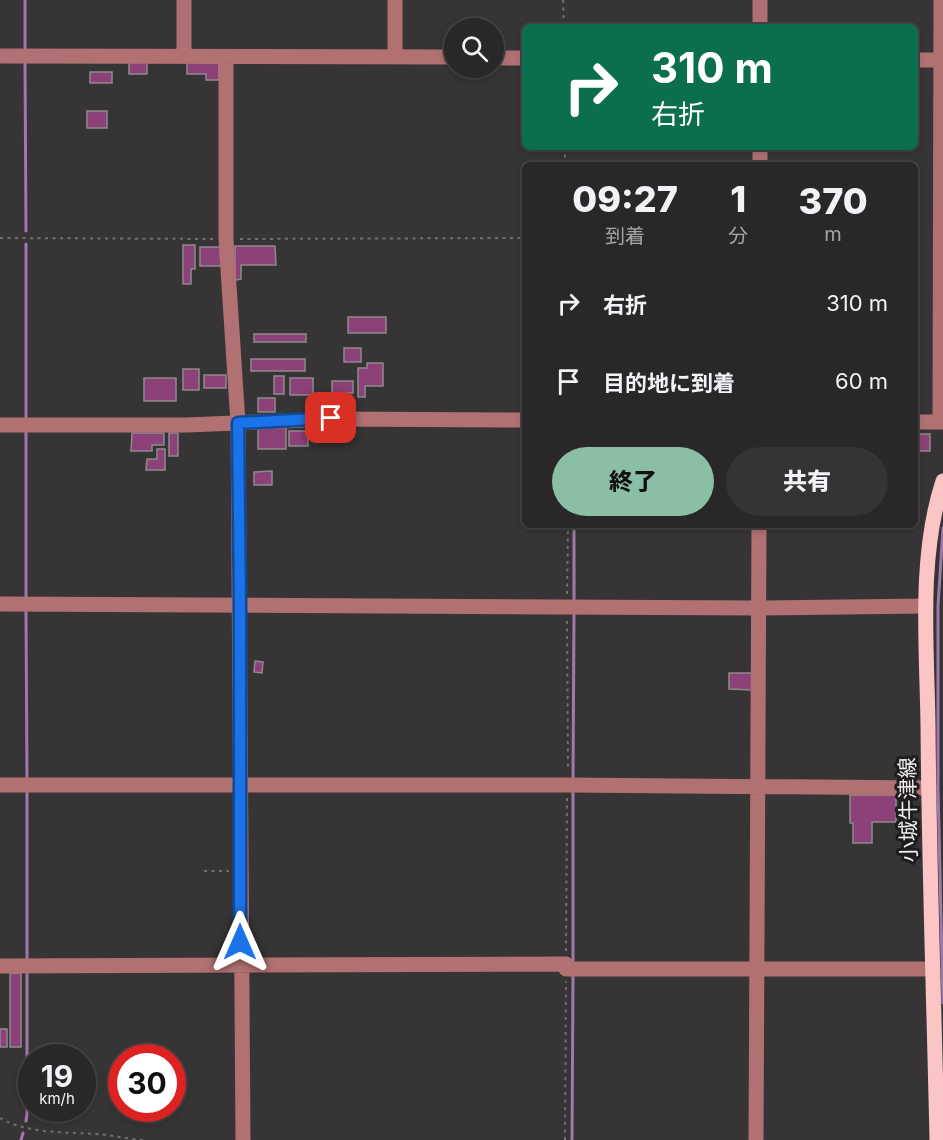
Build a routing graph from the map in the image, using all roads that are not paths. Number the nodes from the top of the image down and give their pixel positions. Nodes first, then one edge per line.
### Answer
1 (184, 0) edge
2 (395, 0) edge
3 (760, 0) edge
4 (941, 0) edge
5 (760, 24) edge
6 (0, 56) edge
7 (184, 56) junction
8 (226, 57) junction
9 (395, 57) junction
10 (444, 57) edge
11 (504, 58) edge
12 (522, 58) edge
13 (918, 60) edge
14 (942, 60) edge
15 (522, 420) edge
16 (918, 422) edge
17 (942, 422) edge
18 (238, 423) junction
19 (0, 425) edge
20 (943, 481) edge
21 (759, 528) edge
22 (0, 604) edge
23 (240, 605) junction
24 (926, 606) junction
25 (759, 608) junction
26 (240, 784) junction
27 (0, 785) edge
28 (758, 788) junction
29 (928, 788) junction
30 (240, 965) junction
31 (0, 966) edge
32 (757, 969) junction
33 (933, 969) junction
34 (938, 991) edge
35 (243, 1140) edge
36 (756, 1140) edge
37 (937, 1140) edge

1 - 7 street
2 - 9 street
3 - 5 street
4 - 14 street
6 - 7 street
7 - 8 street
8 - 9 street
8 - 18 street
9 - 10 street
11 - 12 street
13 - 14 street
14 - 17 street
15 - 18 street
16 - 17 street
18 - 19 street
18 - 23 street
20 - 24 main road, 小城牛津線
21 - 25 street
22 - 23 street
23 - 25 street
23 - 26 street
24 - 25 street
24 - 29 main road, 小城牛津線
25 - 28 street
26 - 27 street
26 - 28 street
26 - 30 street
28 - 29 street
28 - 32 street
29 - 33 main road, 小城牛津線
30 - 31 street
30 - 32 street
30 - 35 street
32 - 33 street
32 - 36 street
33 - 34 main road, 小城牛津線
34 - 37 main road, 小城牛津線

